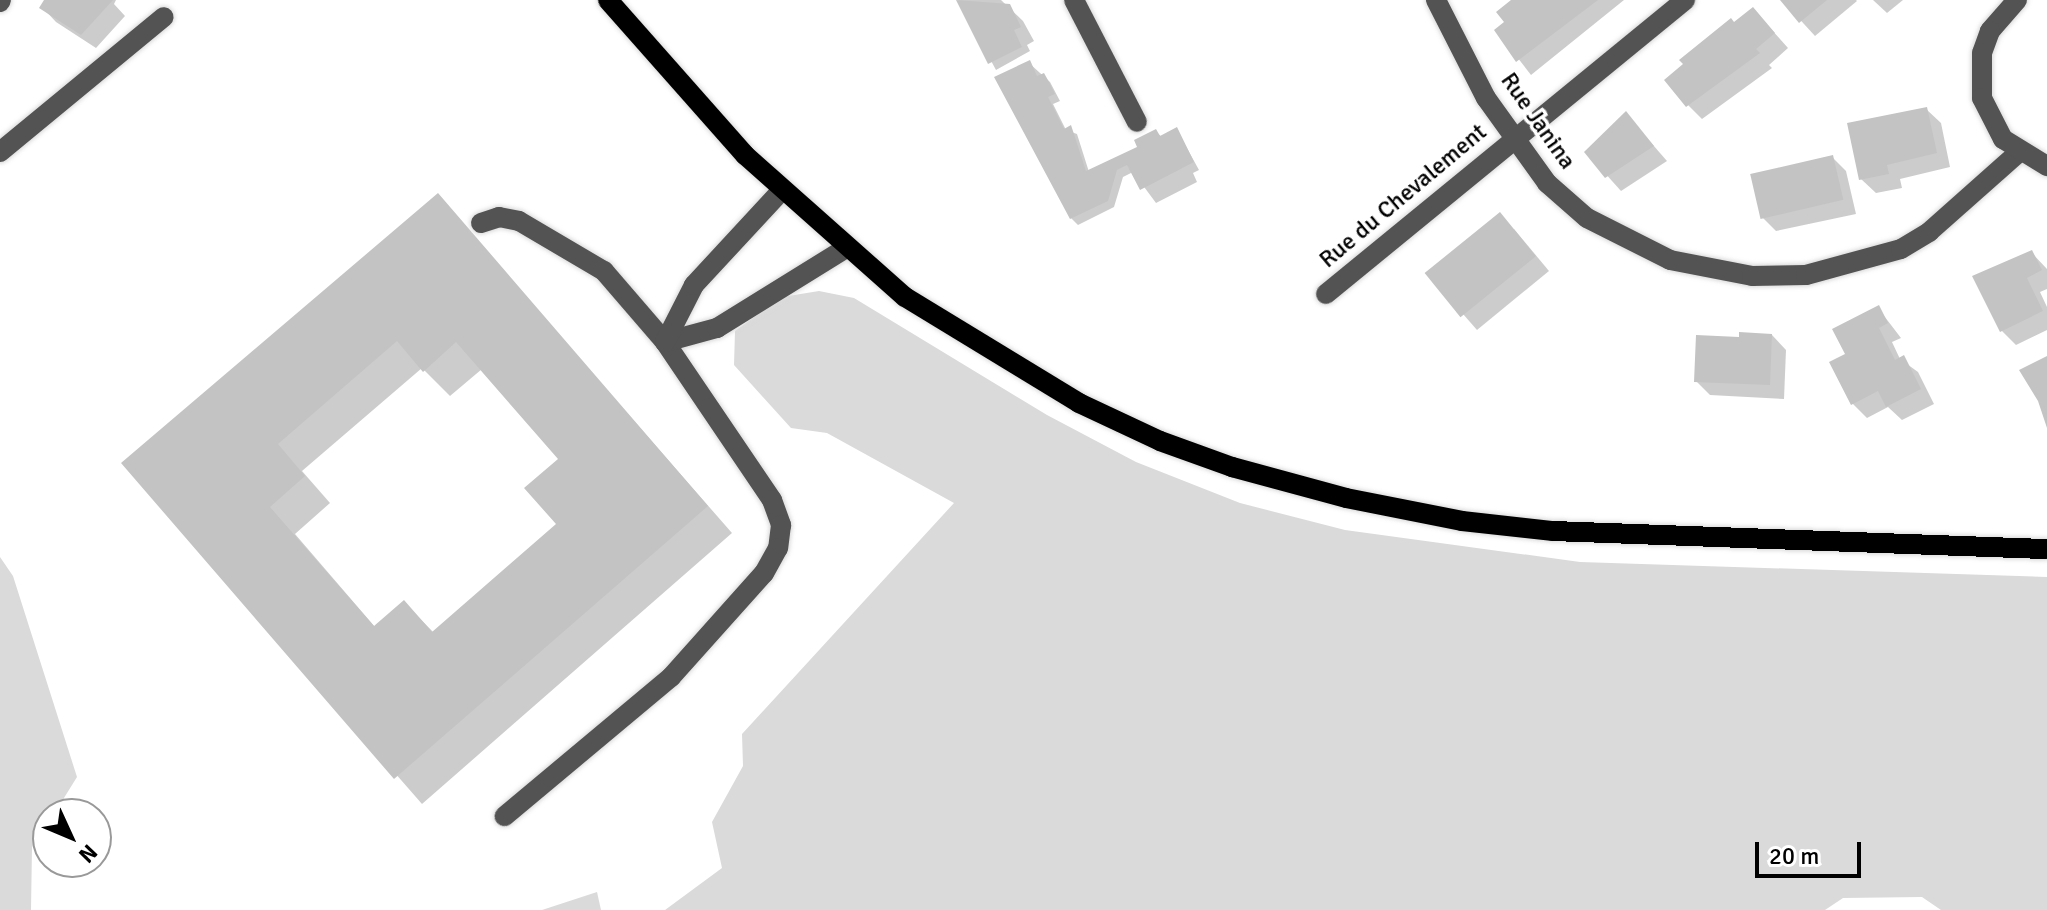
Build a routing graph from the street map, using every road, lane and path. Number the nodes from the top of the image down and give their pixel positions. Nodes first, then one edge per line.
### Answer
1 (608, 0) edge
2 (1074, 0) edge
3 (1436, 0) edge
4 (1685, 0) edge
5 (2007, 3) edge
6 (164, 17) dead end
7 (1137, 122) dead end
8 (1514, 137) junction
9 (0, 152) edge
10 (2019, 152) junction
11 (2047, 166) edge
12 (782, 190) junction
13 (481, 223) dead end
14 (846, 248) junction
15 (1326, 294) dead end
16 (665, 342) junction
17 (2047, 549) edge
18 (505, 816) dead end

1 - 12 main road
2 - 7 street
3 - 8 street, Rue Janina
4 - 8 street, Rue du Chevalement
5 - 10 street
6 - 9 street
8 - 10 street, Rue Janina
8 - 15 street, Rue du Chevalement
10 - 11 street
12 - 14 main road
12 - 16 street
13 - 16 street
14 - 16 street
14 - 17 main road
16 - 18 street

